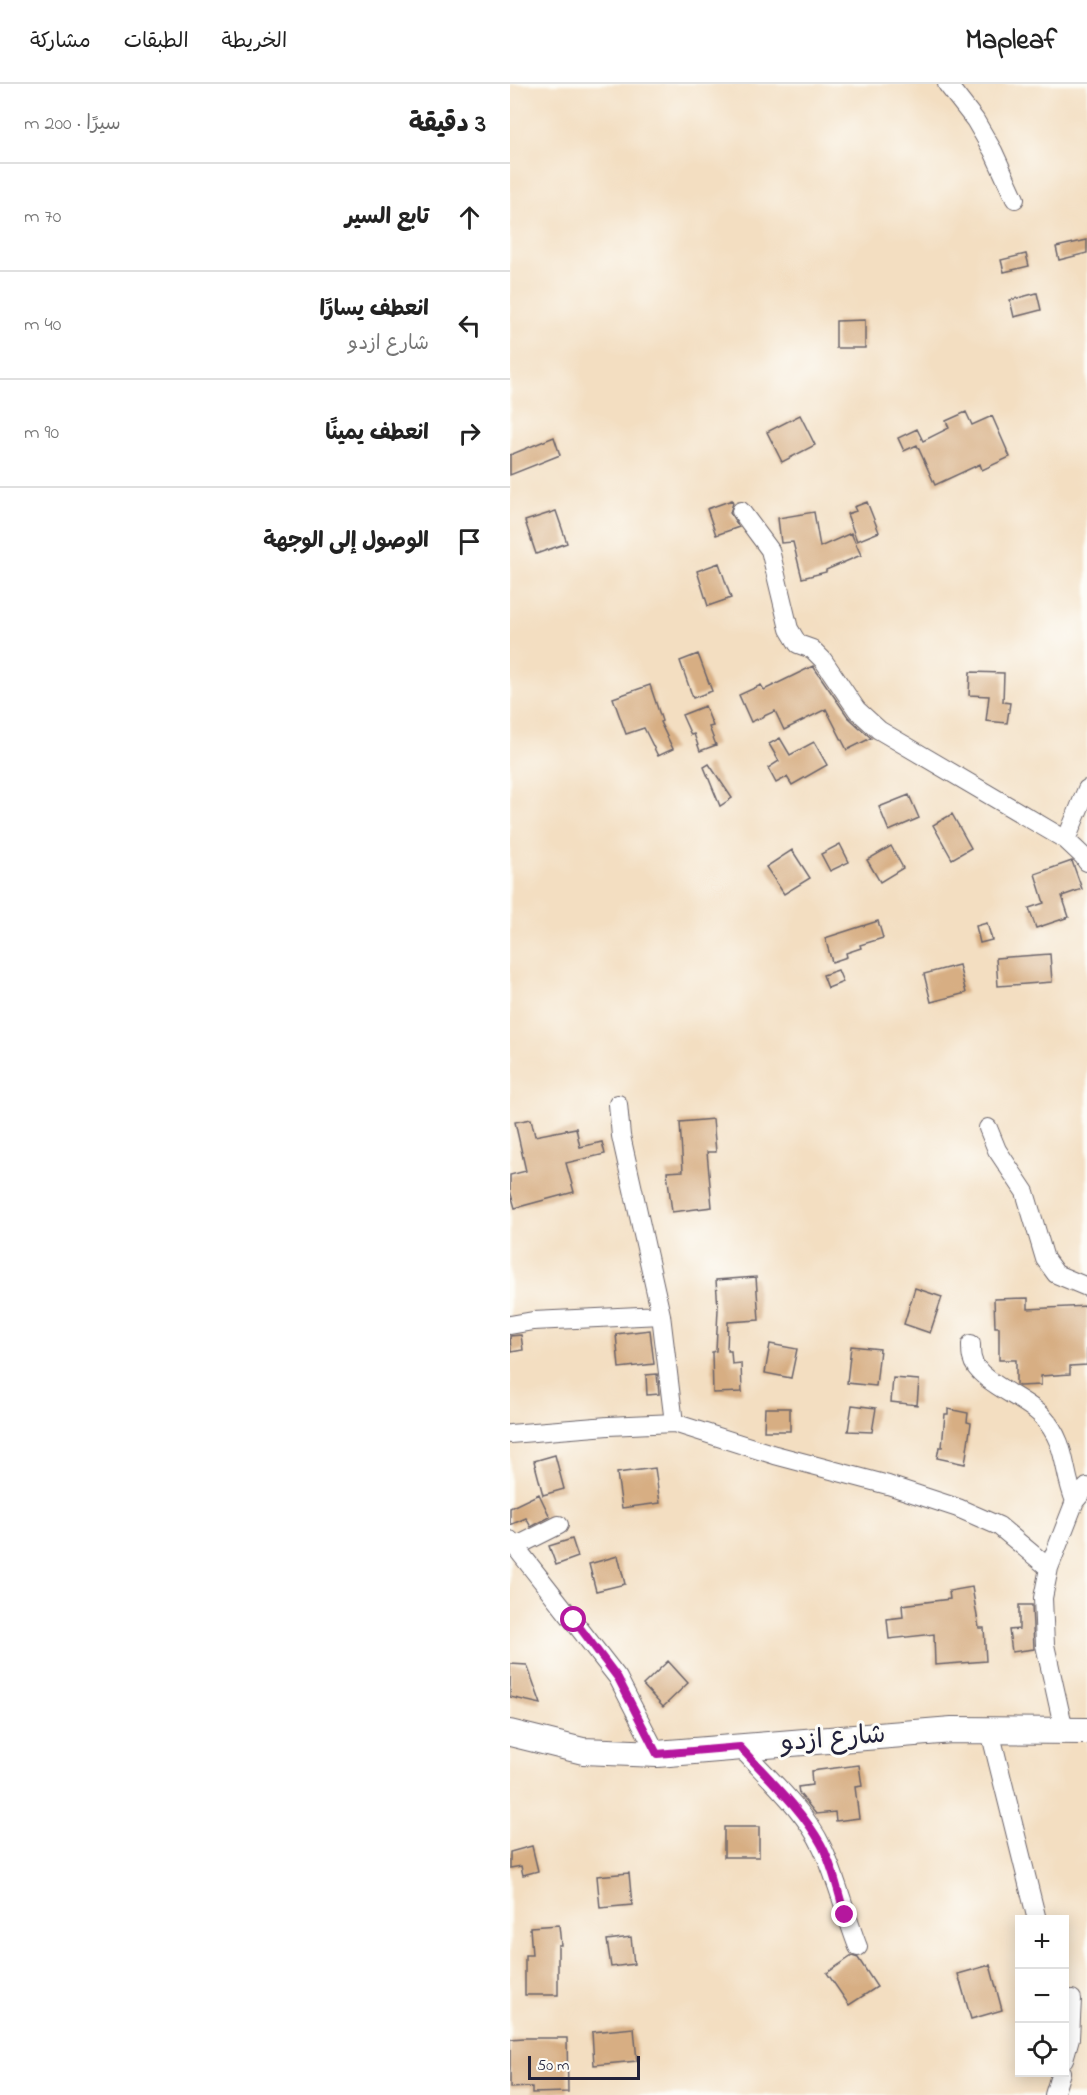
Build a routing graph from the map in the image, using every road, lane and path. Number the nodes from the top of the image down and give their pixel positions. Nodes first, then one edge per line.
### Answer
1 (948, 84) edge
2 (1015, 199) dead end
3 (741, 512) dead end
4 (1087, 789) edge
5 (1066, 840) junction
6 (1087, 862) edge
7 (618, 1104) dead end
8 (988, 1128) dead end
9 (1087, 1287) edge
10 (661, 1315) junction
11 (510, 1325) edge
12 (971, 1344) dead end
13 (674, 1423) junction
14 (510, 1434) edge
15 (1081, 1494) edge
16 (559, 1524) dead end
17 (513, 1543) edge
18 (1049, 1568) junction
19 (990, 1731) junction
20 (1076, 1731) edge
21 (510, 1733) edge
22 (740, 1747) junction
23 (657, 1754) junction
24 (1037, 1915) edge
25 (858, 1947) dead end
26 (1074, 1997) edge
27 (1069, 2042) edge
28 (1059, 2077) edge
29 (1054, 2095) edge

1 - 2 street
3 - 5 street
4 - 5 street
5 - 6 street
7 - 10 street
8 - 9 street
10 - 11 street
10 - 13 street
12 - 15 street
13 - 14 street
13 - 18 street
15 - 18 street
16 - 17 street
17 - 23 street
18 - 20 street
19 - 20 street, شارع ازدو
19 - 22 street, شارع ازدو
19 - 24 street
21 - 23 street, شارع ازدو
22 - 23 street, شارع ازدو
22 - 25 street
26 - 27 street
28 - 29 street

